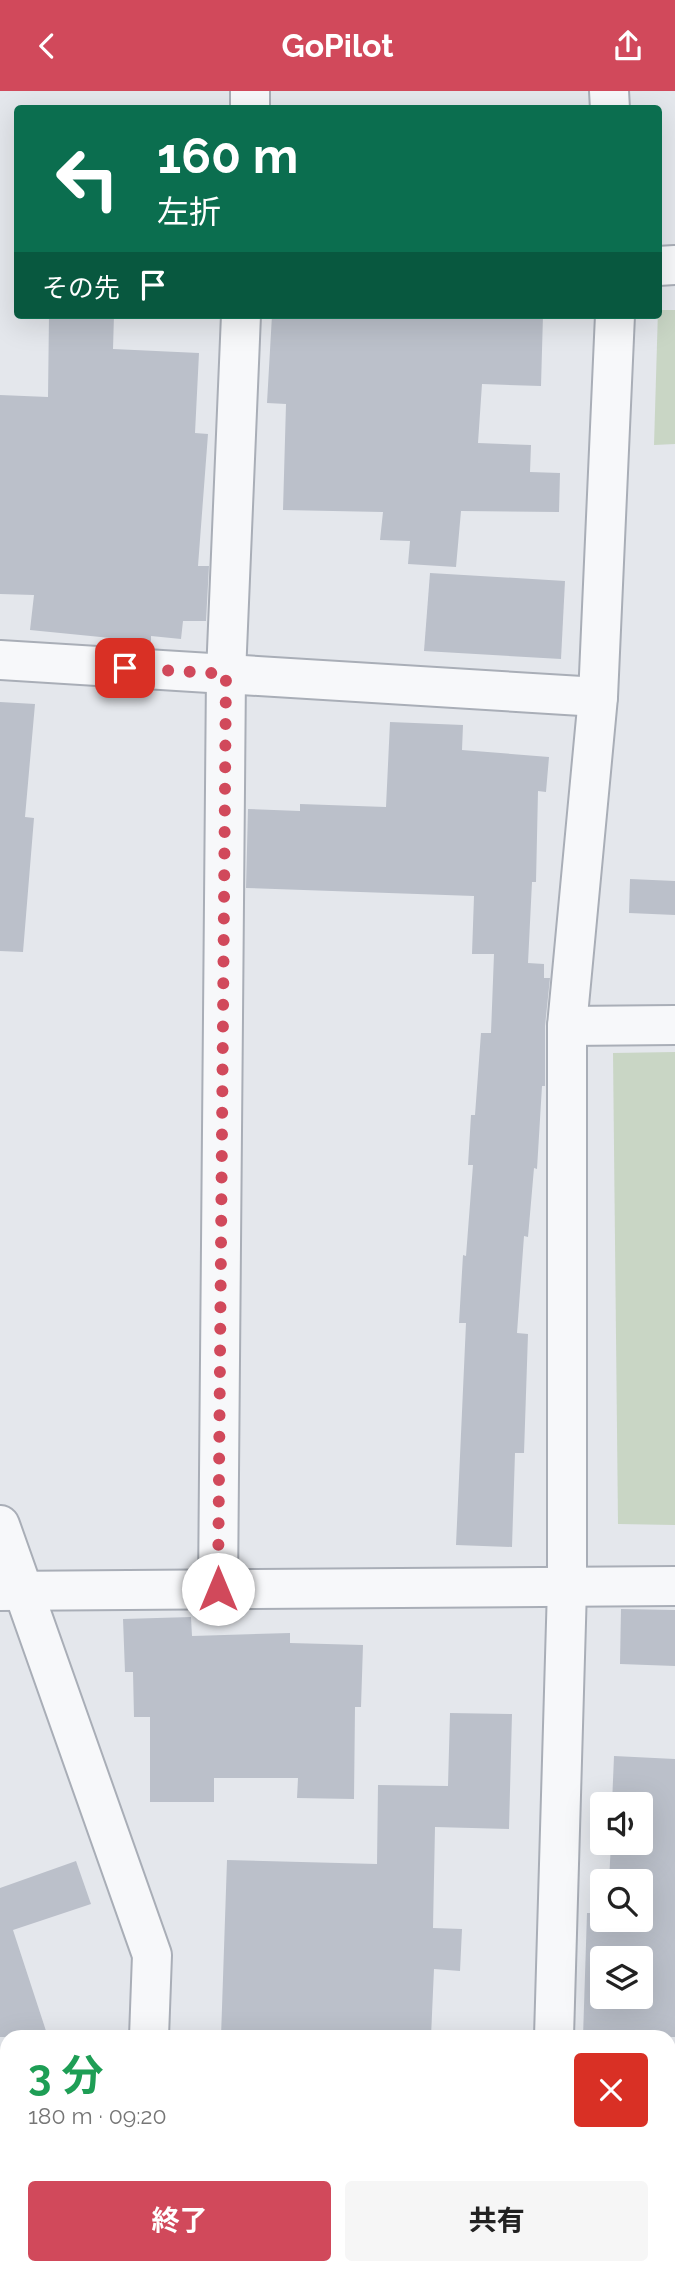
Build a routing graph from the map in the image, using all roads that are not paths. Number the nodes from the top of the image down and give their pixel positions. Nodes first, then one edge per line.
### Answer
1 (241, 319) edge
2 (615, 319) edge
3 (0, 660) edge
4 (226, 674) junction
5 (598, 697) junction
6 (675, 1025) edge
7 (567, 1026) junction
8 (0, 1525) edge
9 (675, 1586) edge
10 (567, 1588) junction
11 (218, 1589) junction
12 (12, 1590) edge
13 (149, 2030) edge
14 (554, 2030) edge

1 - 4 street
2 - 5 street
3 - 4 street
4 - 5 street
4 - 11 street
5 - 7 street
6 - 7 street
7 - 10 street
8 - 12 street
9 - 10 street
10 - 11 street
10 - 14 street
11 - 12 street
12 - 13 street

